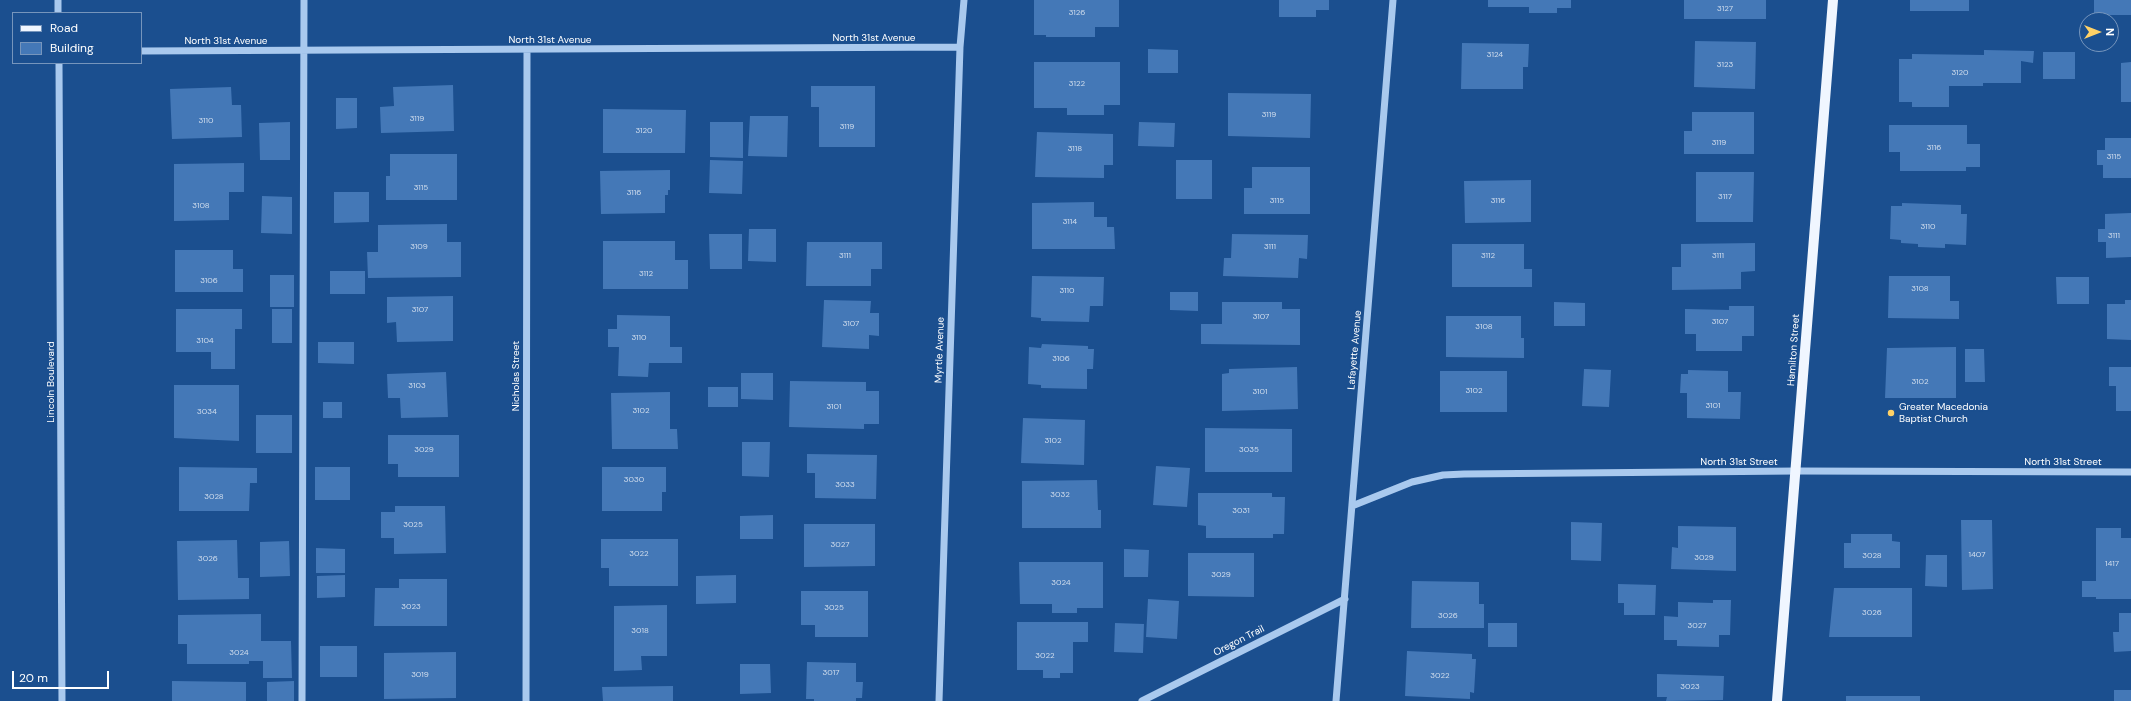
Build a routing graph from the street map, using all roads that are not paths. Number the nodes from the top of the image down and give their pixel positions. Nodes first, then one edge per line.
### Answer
1 (58, 0) edge
2 (304, 0) edge
3 (964, 0) edge
4 (1393, 0) edge
5 (1833, 0) edge
6 (58, 12) edge
7 (960, 48) junction
8 (527, 50) junction
9 (142, 51) edge
10 (304, 51) junction
11 (59, 64) edge
12 (1796, 471) junction
13 (2131, 472) edge
14 (1352, 506) junction
15 (1345, 599) junction
16 (62, 701) edge
17 (302, 701) edge
18 (526, 701) edge
19 (939, 701) edge
20 (1142, 701) edge
21 (1336, 701) edge
22 (1776, 701) edge

1 - 6 street
2 - 10 street
3 - 7 street, Myrtle Avenue
4 - 14 street, Lafayette Avenue
5 - 12 main road, Hamilton Street
7 - 8 street, North 31st Avenue
7 - 19 street, Myrtle Avenue
8 - 10 street, North 31st Avenue
8 - 18 street, Nicholas Street
9 - 10 street, North 31st Avenue
10 - 17 street
11 - 16 street, Lincoln Boulevard
12 - 13 street, North 31st Street
12 - 14 street, North 31st Street
12 - 22 main road, Hamilton Street
14 - 15 street, Lafayette Avenue
15 - 20 street, Oregon Trail
15 - 21 street, Lafayette Avenue

